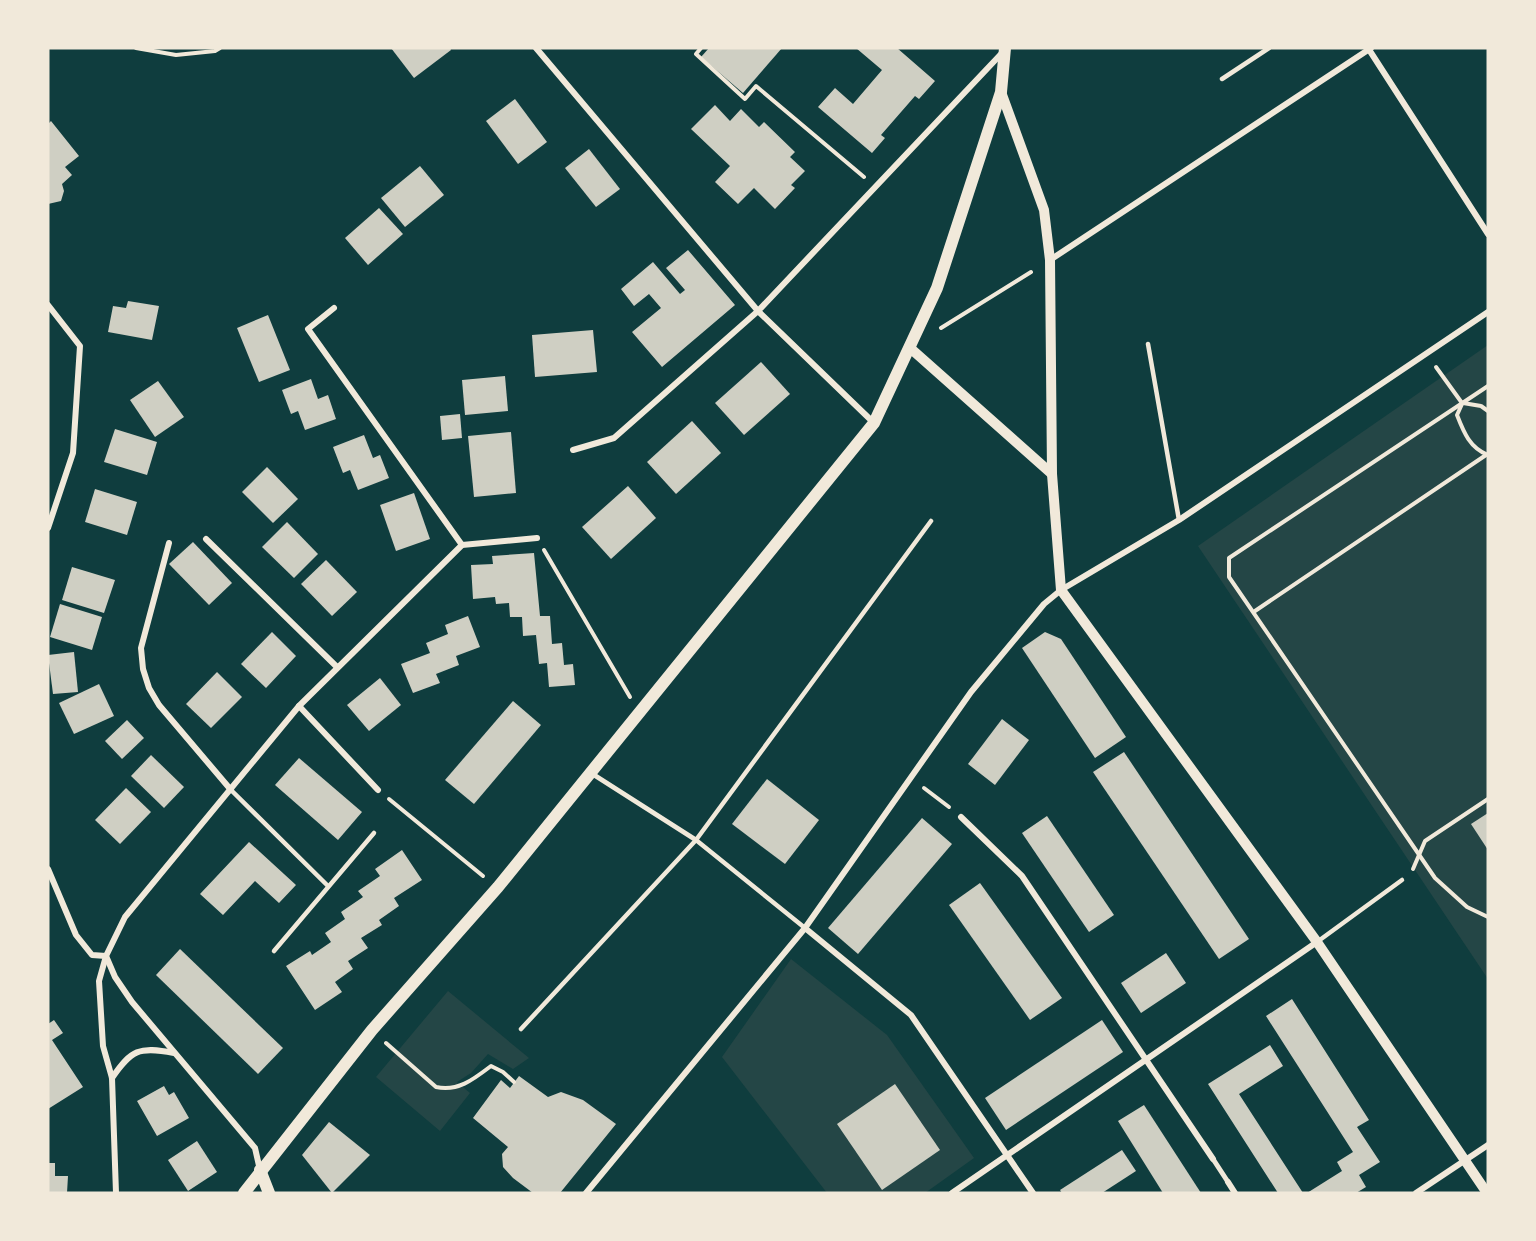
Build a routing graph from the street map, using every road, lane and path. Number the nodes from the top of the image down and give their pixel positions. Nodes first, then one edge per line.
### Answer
1 (136, 48) edge
2 (220, 48) edge
3 (536, 48) edge
4 (701, 48) edge
5 (1269, 48) edge
6 (1369, 48) edge
7 (1005, 49) edge
8 (1222, 79) dead end
9 (1001, 92) junction
10 (876, 187) junction
11 (1488, 234) edge
12 (1050, 260) junction
13 (48, 305) edge
14 (334, 308) dead end
15 (758, 311) junction
16 (1488, 312) edge
17 (939, 329) dead end
18 (1148, 344) dead end
19 (909, 347) junction
20 (1427, 353) junction
21 (1488, 386) edge
22 (1462, 403) junction
23 (1488, 411) edge
24 (874, 423) junction
25 (573, 450) dead end
26 (1487, 455) edge
27 (1052, 474) junction
28 (1179, 520) junction
29 (931, 521) dead end
30 (48, 528) edge
31 (537, 538) joint
32 (206, 539) dead end
33 (169, 543) dead end
34 (462, 545) junction
35 (1061, 590) junction
36 (1255, 611) junction
37 (337, 666) junction
38 (299, 706) junction
39 (639, 713) junction
40 (591, 772) junction
41 (910, 777) junction
42 (231, 790) junction
43 (378, 790) joint
44 (1488, 799) edge
45 (961, 817) joint
46 (374, 832) dead end
47 (696, 840) junction
48 (1419, 856) junction
49 (48, 869) edge
50 (1402, 880) joint
51 (328, 886) junction
52 (498, 887) junction
53 (1488, 917) edge
54 (805, 928) junction
55 (1317, 942) junction
56 (274, 951) dead end
57 (106, 956) junction
58 (521, 1029) dead end
59 (372, 1030) junction
60 (174, 1053) junction
61 (1146, 1059) junction
62 (112, 1078) junction
63 (514, 1082) dead end
64 (1488, 1145) edge
65 (1007, 1155) junction
66 (1213, 1159) joint
67 (1466, 1159) junction
68 (260, 1170) junction
69 (1228, 1182) joint
70 (116, 1193) edge
71 (244, 1193) edge
72 (269, 1193) edge
73 (586, 1193) edge
74 (952, 1193) edge
75 (1033, 1193) edge
76 (1235, 1193) edge
77 (1416, 1193) edge
78 (1487, 1193) edge

1 - 2 path
3 - 15 street
4 - 10 path
5 - 8 lane
6 - 11 street
6 - 12 street
7 - 9 main road
7 - 10 street
9 - 12 street
9 - 19 main road
10 - 15 street
12 - 17 path
12 - 27 street
13 - 30 street
14 - 34 street
15 - 24 street
15 - 25 street
16 - 20 street
18 - 28 lane
19 - 24 main road
19 - 27 street
20 - 22 path
20 - 28 street
21 - 22 path
22 - 23 path
22 - 26 path
22 - 36 path
24 - 39 main road
26 - 36 path
27 - 35 street
28 - 35 street
29 - 47 lane
31 - 34 street
31 - 39 path
32 - 37 street
33 - 42 street
34 - 37 street
35 - 41 street
35 - 55 street
36 - 48 path
37 - 38 street
38 - 42 street
38 - 43 street
39 - 40 main road
40 - 47 street
40 - 52 main road
41 - 45 path
41 - 54 street
42 - 51 lane
42 - 57 street
43 - 52 path
44 - 48 path
45 - 61 street
46 - 51 lane
47 - 54 lane
47 - 58 lane
48 - 50 path
48 - 53 path
49 - 57 street
50 - 55 lane
51 - 56 lane
52 - 59 main road
54 - 65 street
54 - 73 street
55 - 61 street
55 - 67 street
57 - 60 street
57 - 62 street
59 - 63 path
59 - 68 main road
60 - 62 street
60 - 68 street
61 - 65 street
61 - 66 street
62 - 70 street
64 - 67 street
65 - 74 street
65 - 75 street
66 - 69 street
67 - 77 street
67 - 78 street
68 - 71 main road
68 - 72 main road
69 - 76 street

